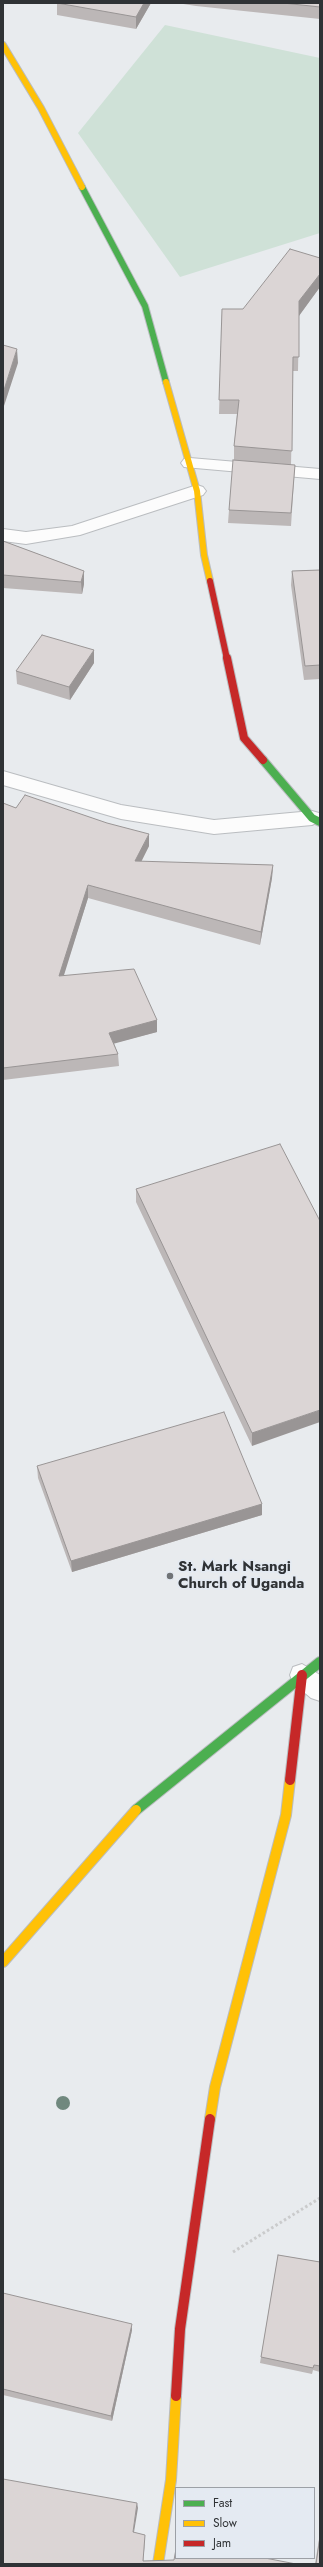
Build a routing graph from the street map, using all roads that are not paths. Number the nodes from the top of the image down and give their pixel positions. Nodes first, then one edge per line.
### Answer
1 (3, 45) edge
2 (190, 463) junction
3 (320, 474) edge
4 (197, 491) junction
5 (3, 535) edge
6 (3, 778) edge
7 (316, 820) edge
8 (311, 1668) edge
9 (320, 1690) edge
10 (3, 1962) edge
11 (158, 2564) edge

1 - 2 street
2 - 3 street
2 - 4 street
4 - 5 street
4 - 7 street
6 - 7 street
8 - 9 street
8 - 10 street
8 - 11 street

